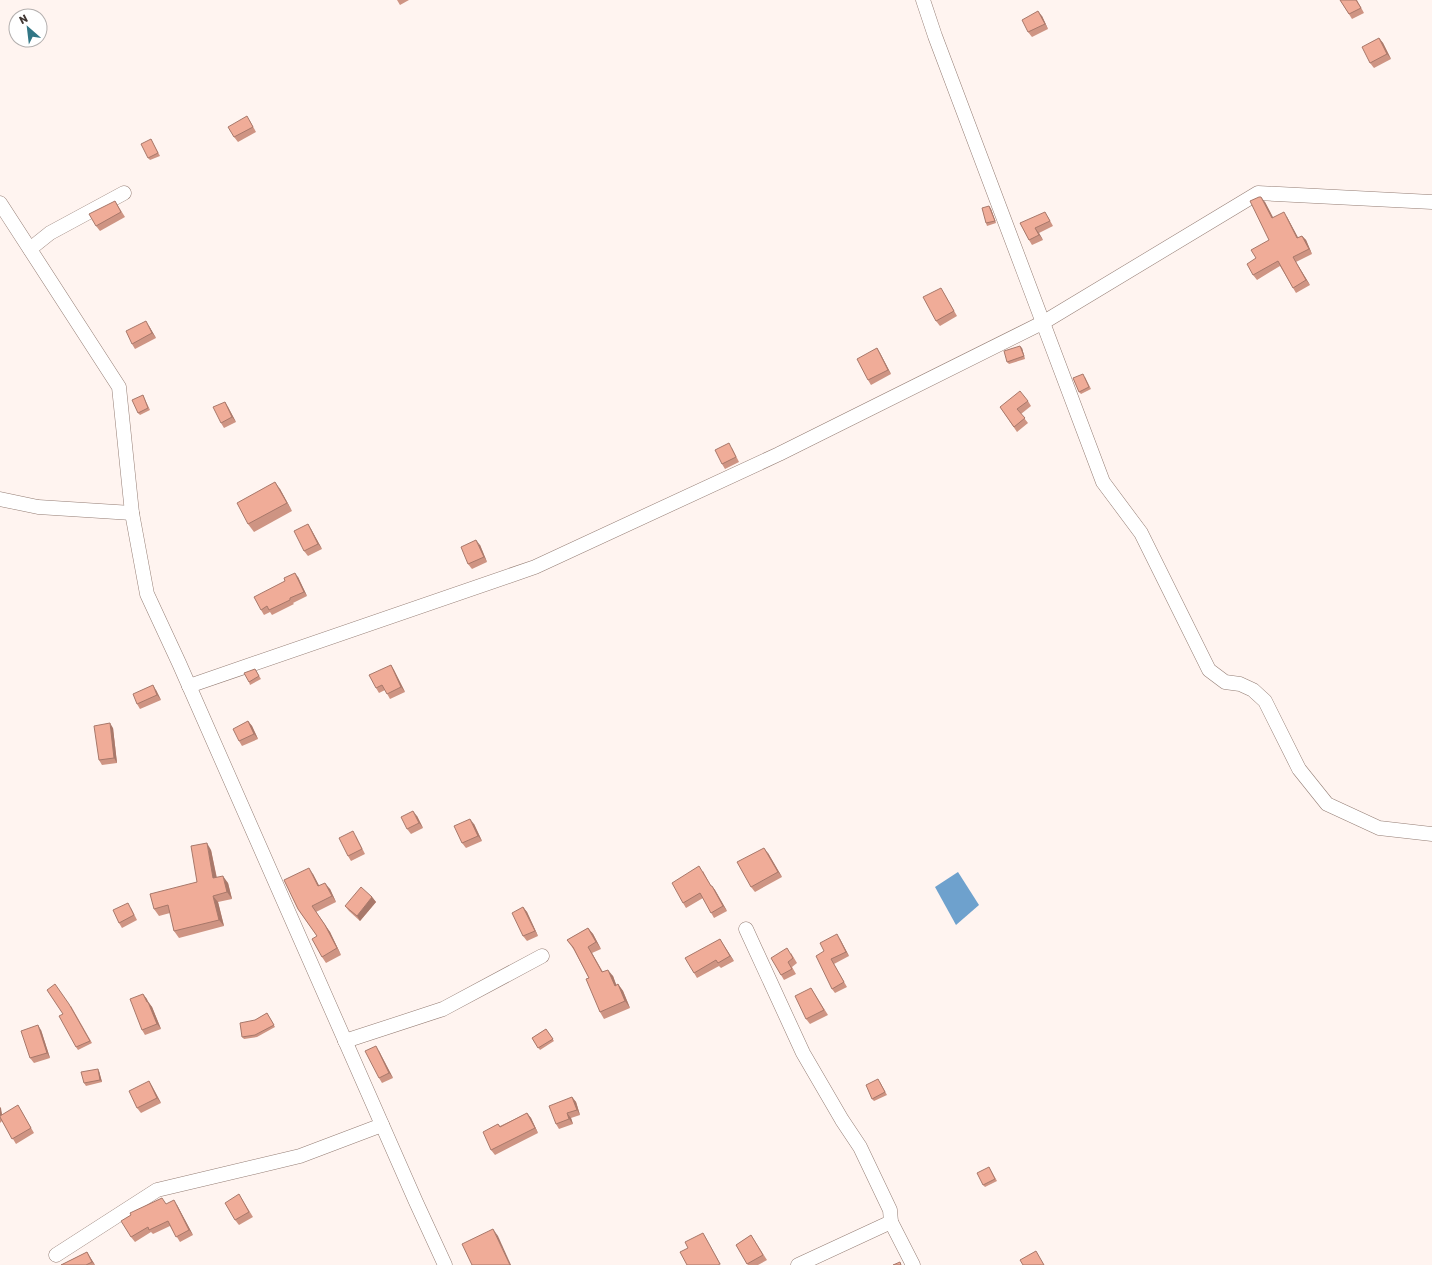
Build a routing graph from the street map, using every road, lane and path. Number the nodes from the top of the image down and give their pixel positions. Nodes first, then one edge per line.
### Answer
1 (923, 0) edge
2 (124, 193) dead end
3 (1432, 202) edge
4 (0, 203) edge
5 (30, 249) junction
6 (1044, 322) junction
7 (0, 499) edge
8 (132, 513) junction
9 (189, 686) junction
10 (1432, 834) edge
11 (746, 929) dead end
12 (542, 956) dead end
13 (345, 1041) junction
14 (382, 1125) junction
15 (891, 1222) junction
16 (56, 1255) dead end
17 (445, 1265) edge
18 (798, 1265) edge
19 (913, 1265) edge

1 - 6 street
2 - 5 street
3 - 6 street
4 - 5 street
5 - 8 street
6 - 9 street
6 - 10 street
7 - 8 street
8 - 9 street
9 - 13 street
11 - 15 street
12 - 13 street
13 - 14 street
14 - 16 street
14 - 17 street
15 - 18 street
15 - 19 street

